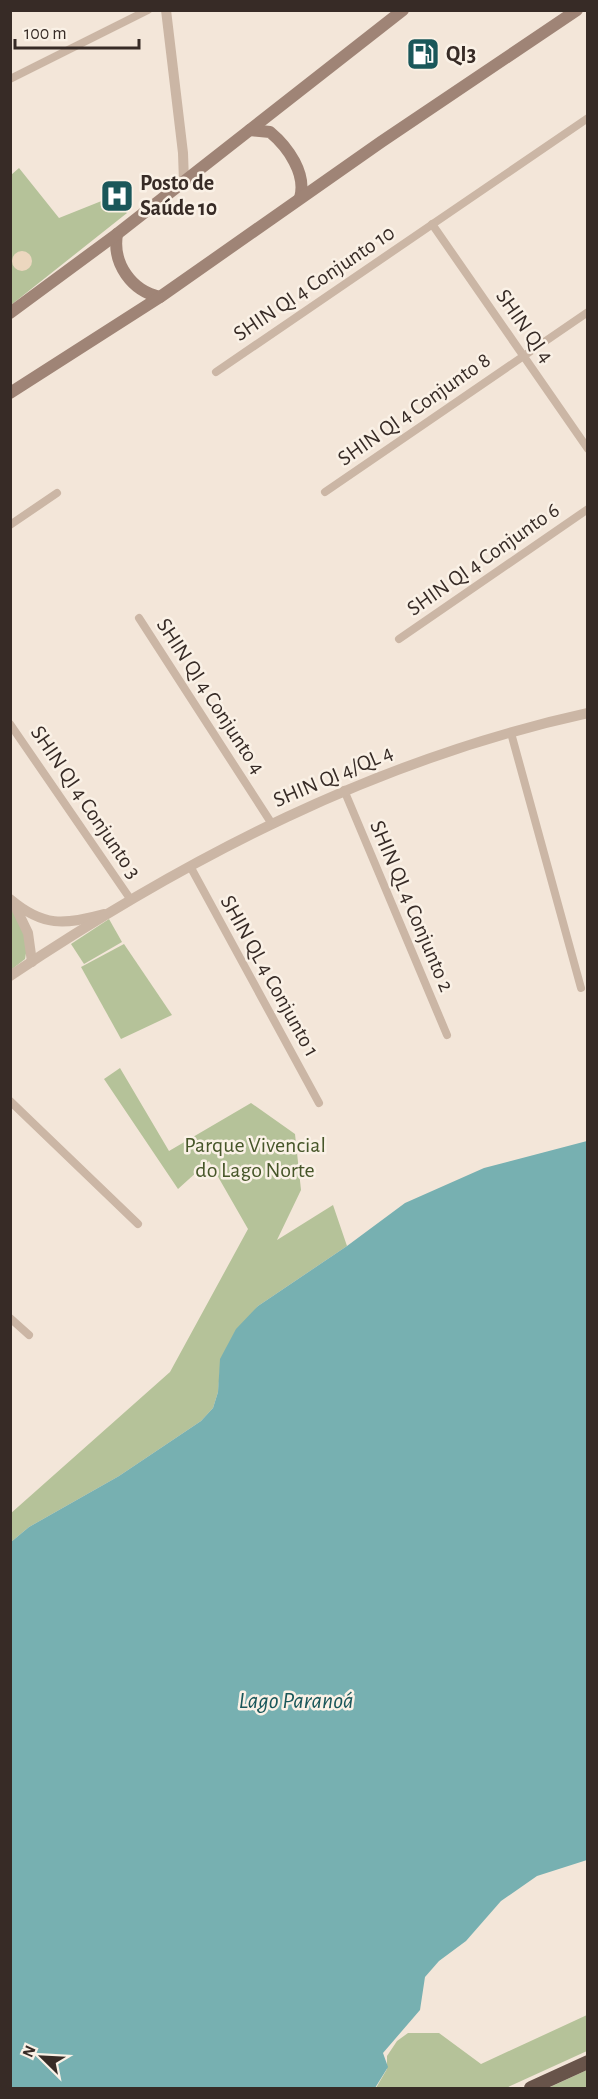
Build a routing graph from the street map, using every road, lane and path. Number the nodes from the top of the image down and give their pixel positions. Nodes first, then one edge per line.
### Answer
1 (148, 10) edge
2 (166, 10) edge
3 (402, 10) edge
4 (577, 10) edge
5 (10, 79) edge
6 (588, 118) edge
7 (250, 130) junction
8 (183, 153) junction
9 (200, 169) junction
10 (184, 182) junction
11 (300, 198) junction
12 (432, 224) junction
13 (117, 234) junction
14 (160, 297) junction
15 (588, 312) edge
16 (10, 313) edge
17 (524, 355) junction
18 (216, 372) dead end
19 (10, 393) edge
20 (588, 449) edge
21 (324, 492) dead end
22 (57, 493) dead end
23 (588, 509) edge
24 (10, 525) edge
25 (139, 618) dead end
26 (399, 639) dead end
27 (588, 713) edge
28 (10, 724) edge
29 (511, 733) junction
30 (344, 790) junction
31 (272, 824) junction
32 (190, 866) junction
33 (11, 900) edge
34 (131, 900) junction
35 (110, 912) junction
36 (32, 962) junction
37 (10, 976) edge
38 (581, 987) dead end
39 (447, 1035) dead end
40 (10, 1101) edge
41 (319, 1103) dead end
42 (138, 1224) dead end
43 (10, 1318) edge
44 (29, 1335) dead end
45 (588, 2062) edge
46 (531, 2088) edge

1 - 5 street
2 - 8 street
3 - 7 main road
4 - 11 main road
6 - 12 street, SHIN QI 4 Conjunto 10
7 - 9 main road
7 - 11 main road
8 - 9 street
8 - 10 street
9 - 10 main road
10 - 13 main road
11 - 14 main road
12 - 17 street, SHIN QI 4
12 - 18 street, SHIN QI 4 Conjunto 10
13 - 14 main road
13 - 16 main road
14 - 19 main road
15 - 17 street, SHIN QI 4 Conjunto 8
17 - 20 street, SHIN QI 4
17 - 21 street, SHIN QI 4 Conjunto 8
22 - 24 street
23 - 26 street, SHIN QI 4 Conjunto 6
25 - 31 street, SHIN QI 4 Conjunto 4
27 - 29 street, SHIN QI 4/QL 4
28 - 34 street, SHIN QI 4 Conjunto 3
29 - 30 street, SHIN QI 4/QL 4
29 - 38 street
30 - 31 street, SHIN QI 4/QL 4
30 - 39 street, SHIN QL 4 Conjunto 2
31 - 32 street, SHIN QI 4/QL 4
32 - 34 street, SHIN QI 4/QL 4
32 - 41 street, SHIN QL 4 Conjunto 1
33 - 35 street, SHIN QI 4/QL 4
33 - 36 street
34 - 35 street, SHIN QI 4/QL 4
35 - 36 street, SHIN QI 4/QL 4
36 - 37 street, SHIN QI 4/QL 4
40 - 42 street
43 - 44 street
45 - 46 highway

